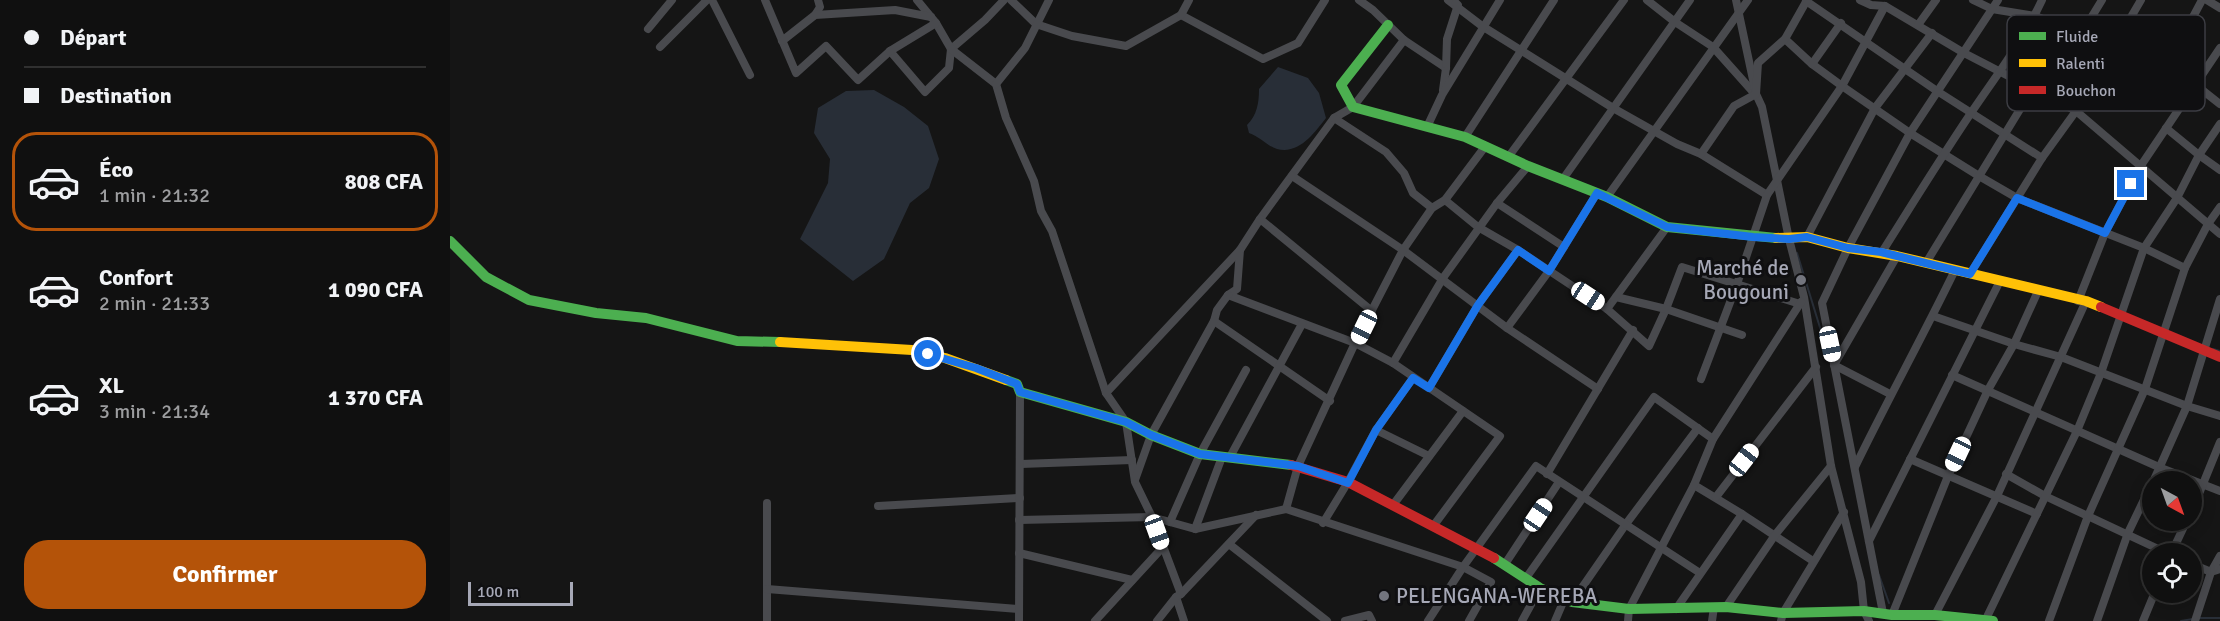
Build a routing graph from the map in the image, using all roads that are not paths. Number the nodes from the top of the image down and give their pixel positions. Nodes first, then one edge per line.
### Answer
1 (672, 0) edge
2 (707, 0) edge
3 (712, 0) edge
4 (765, 0) edge
5 (818, 0) edge
6 (917, 0) edge
7 (995, 0) edge
8 (1004, 0) edge
9 (1011, 0) edge
10 (1049, 0) edge
11 (1189, 0) edge
12 (1324, 0) edge
13 (1359, 0) edge
14 (1448, 0) edge
15 (1500, 0) edge
16 (1554, 0) edge
17 (1624, 0) edge
18 (1647, 0) edge
19 (1690, 0) edge
20 (1736, 0) edge
21 (1748, 0) edge
22 (1806, 0) edge
23 (1860, 0) edge
24 (1936, 0) edge
25 (1973, 0) edge
26 (1998, 0) edge
27 (2042, 0) edge
28 (2102, 0) edge
29 (2141, 0) edge
30 (2204, 0) edge
31 (1456, 3) edge
32 (1873, 3) edge
33 (1885, 6) junction
34 (2220, 8) edge
35 (1992, 9) junction
36 (1739, 12) junction
37 (815, 15) junction
38 (1181, 15) junction
39 (2029, 15) edge
40 (2035, 15) edge
41 (2092, 15) edge
42 (2133, 15) edge
43 (2196, 15) edge
44 (933, 20) junction
45 (1675, 22) junction
46 (1841, 23) junction
47 (1036, 24) junction
48 (1388, 25) junction
49 (1918, 25) junction
50 (1482, 26) junction
51 (648, 29) dead end
52 (1932, 33) junction
53 (1785, 39) junction
54 (782, 40) junction
55 (1404, 40) junction
56 (1866, 41) junction
57 (660, 47) dead end
58 (1713, 47) junction
59 (2220, 48) edge
60 (951, 49) junction
61 (1523, 50) junction
62 (890, 51) junction
63 (1964, 53) junction
64 (2007, 62) edge
65 (1812, 64) junction
66 (1446, 68) junction
67 (1906, 70) junction
68 (2205, 70) edge
69 (2001, 72) junction
70 (750, 75) dead end
71 (2007, 75) edge
72 (1566, 78) junction
73 (996, 84) junction
74 (1842, 86) junction
75 (1937, 91) junction
76 (2205, 92) edge
77 (1756, 94) junction
78 (1442, 95) junction
79 (2220, 104) edge
80 (1353, 107) junction
81 (1613, 108) junction
82 (1875, 108) junction
83 (2019, 111) edge
84 (2076, 111) joint
85 (2178, 111) edge
86 (1971, 114) junction
87 (1334, 118) junction
88 (2220, 124) edge
89 (1427, 127) junction
90 (2166, 128) junction
91 (1653, 132) junction
92 (1910, 133) junction
93 (2005, 134) junction
94 (1465, 138) junction
95 (1484, 148) junction
96 (1701, 154) junction
97 (1944, 155) junction
98 (2199, 155) junction
99 (1509, 156) junction
100 (2042, 158) junction
101 (1528, 166) junction
102 (2140, 167) junction
103 (2220, 170) edge
104 (1292, 176) junction
105 (1979, 176) junction
106 (1563, 179) junction
107 (1777, 180) junction
108 (1602, 195) junction
109 (1767, 195) junction
110 (2017, 198) junction
111 (2177, 198) junction
112 (1445, 200) junction
113 (1497, 203) junction
114 (2220, 207) edge
115 (1432, 208) junction
116 (1260, 219) junction
117 (2208, 224) junction
118 (1478, 227) junction
119 (1667, 227) junction
120 (2105, 233) junction
121 (2220, 234) edge
122 (1753, 237) junction
123 (1807, 237) junction
124 (1789, 239) junction
125 (450, 241) edge
126 (1564, 247) junction
127 (1848, 248) junction
128 (2144, 248) junction
129 (1240, 250) junction
130 (1403, 250) junction
131 (1518, 250) junction
132 (1881, 252) junction
133 (1897, 256) junction
134 (1926, 263) junction
135 (2185, 268) junction
136 (1955, 270) junction
137 (1549, 271) junction
138 (1970, 274) junction
139 (1443, 278) junction
140 (2000, 282) junction
141 (1737, 284) junction
142 (2038, 291) junction
143 (1228, 295) junction
144 (1616, 297) junction
145 (2220, 299) edge
146 (1802, 301) junction
147 (2082, 301) junction
148 (1478, 305) junction
149 (1607, 309) junction
150 (1666, 309) junction
151 (1372, 311) junction
152 (1933, 316) junction
153 (2121, 317) junction
154 (1214, 321) junction
155 (1302, 324) junction
156 (1508, 328) junction
157 (1721, 329) junction
158 (1633, 330) junction
159 (1974, 330) junction
160 (2163, 334) junction
161 (1742, 335) dead end
162 (1356, 343) junction
163 (2014, 344) junction
164 (2205, 352) junction
165 (2061, 357) junction
166 (2220, 357) edge
167 (1393, 363) junction
168 (1279, 364) junction
169 (1834, 365) junction
170 (1816, 367) junction
171 (1246, 370) dead end
172 (2101, 373) junction
173 (1952, 375) junction
174 (1413, 378) junction
175 (1701, 379) dead end
176 (1429, 388) junction
177 (1598, 389) junction
178 (2145, 389) junction
179 (1988, 390) junction
180 (1020, 392) junction
181 (1106, 393) junction
182 (1890, 394) junction
183 (1330, 401) junction
184 (2187, 406) junction
185 (1463, 411) junction
186 (2034, 412) junction
187 (2220, 416) edge
188 (1126, 422) junction
189 (1698, 428) junction
190 (1376, 430) junction
191 (2077, 431) junction
192 (1151, 435) junction
193 (1713, 439) junction
194 (2220, 442) edge
195 (2118, 448) junction
196 (1200, 454) junction
197 (1429, 456) junction
198 (1226, 457) junction
199 (1910, 459) junction
200 (1132, 460) junction
201 (1021, 464) junction
202 (1298, 466) junction
203 (1831, 466) junction
204 (1855, 467) junction
205 (2160, 468) junction
206 (2158, 471) edge
207 (1547, 474) junction
208 (2006, 474) junction
209 (1948, 476) junction
210 (1135, 482) junction
211 (1559, 482) junction
212 (1348, 483) junction
213 (2204, 484) junction
214 (1694, 485) junction
215 (2202, 488) edge
216 (2220, 491) edge
217 (1997, 496) junction
218 (2045, 496) junction
219 (1583, 497) junction
220 (1716, 497) junction
221 (1020, 498) junction
222 (767, 504) dead end
223 (2142, 504) edge
224 (1393, 505) junction
225 (878, 506) dead end
226 (1286, 509) junction
227 (1844, 512) junction
228 (1742, 514) junction
229 (2037, 514) junction
230 (1256, 515) junction
231 (2088, 516) junction
232 (1152, 517) junction
233 (1019, 520) junction
234 (1170, 522) junction
235 (1323, 522) junction
236 (1626, 524) junction
237 (1434, 525) junction
238 (1195, 529) junction
239 (2128, 533) junction
240 (1775, 535) junction
241 (1869, 541) junction
242 (2148, 543) edge
243 (1229, 544) junction
244 (1163, 547) junction
245 (1478, 548) junction
246 (1660, 548) junction
247 (1019, 553) junction
248 (2220, 556) edge
249 (1813, 561) junction
250 (1505, 564) junction
251 (1463, 567) junction
252 (2202, 568) edge
253 (2220, 569) edge
254 (2211, 572) junction
255 (1700, 573) junction
256 (1526, 578) junction
257 (1132, 580) junction
258 (1540, 588) junction
259 (767, 589) junction
260 (1179, 595) junction
261 (1568, 601) junction
262 (2151, 603) edge
263 (1720, 607) junction
264 (1019, 609) junction
265 (1629, 609) junction
266 (1676, 609) junction
267 (1887, 614) junction
268 (1935, 615) junction
269 (1867, 616) edge
270 (1782, 617) edge
271 (767, 621) edge
272 (1019, 621) edge
273 (1095, 621) edge
274 (1157, 621) edge
275 (1184, 621) edge
276 (1327, 621) edge
277 (1345, 621) edge
278 (1372, 621) edge
279 (1428, 621) edge
280 (1470, 621) edge
281 (1522, 621) edge
282 (1555, 621) edge
283 (1628, 621) edge
284 (1712, 621) edge
285 (1985, 621) edge
286 (1993, 621) edge
287 (2049, 621) edge
288 (2097, 621) edge
289 (2144, 621) edge
290 (2195, 621) edge

1 - 51 street
2 - 57 street
3 - 70 street
4 - 54 street
5 - 37 street
6 - 44 street
7 - 8 street
8 - 60 street
9 - 47 street
10 - 47 street
11 - 38 street
12 - 38 street
13 - 48 street
14 - 31 street
15 - 50 street
16 - 61 street
17 - 72 street
18 - 45 street
19 - 45 street
20 - 36 street
21 - 36 street
22 - 46 street
22 - 53 street
23 - 32 street
24 - 49 street
25 - 35 street
26 - 35 street
27 - 40 street
28 - 41 street
29 - 42 street
30 - 34 street
30 - 43 street
31 - 50 street
31 - 66 street
32 - 33 street
33 - 49 street
33 - 56 street
35 - 39 street
35 - 63 street
36 - 58 street
36 - 77 street
37 - 44 street
37 - 54 street
38 - 47 street
44 - 60 street
44 - 62 street
45 - 58 street
45 - 81 street
46 - 56 street
46 - 65 street
47 - 73 street
48 - 55 street
48 - 80 street
49 - 52 street
50 - 61 street
50 - 78 street
52 - 63 street
52 - 67 street
53 - 65 street
53 - 77 street
54 - 62 street
55 - 66 street
55 - 80 street
56 - 67 street
56 - 74 street
58 - 77 street
58 - 91 street
59 - 68 street
60 - 62 street
60 - 73 street
61 - 72 street
61 - 94 street
63 - 69 street
63 - 75 street
64 - 69 street
65 - 74 street
66 - 78 street
67 - 75 street
67 - 82 street
69 - 71 street
69 - 86 street
72 - 81 street
72 - 99 street
73 - 181 street
74 - 82 street
74 - 107 street
75 - 86 street
75 - 92 street
76 - 79 street
77 - 96 street
77 - 107 street
78 - 89 street
80 - 87 street
80 - 89 street
81 - 91 street
81 - 106 street
82 - 92 street
82 - 123 street
83 - 93 street
84 - 100 street
84 - 102 street
85 - 90 street
86 - 93 street
86 - 97 street
87 - 104 street
87 - 115 street
88 - 98 street
89 - 94 street
90 - 98 street
90 - 102 street
91 - 96 street
91 - 108 street
92 - 97 street
92 - 127 street
93 - 100 street
93 - 105 street
94 - 95 street
95 - 99 street
95 - 112 street
96 - 109 street
97 - 105 street
97 - 132 street
98 - 103 street
98 - 111 street
99 - 101 street
100 - 110 street
101 - 106 street
101 - 113 street
102 - 111 street
102 - 120 street
104 - 116 street
104 - 130 street
105 - 110 street
105 - 134 street
106 - 108 street
107 - 109 street
107 - 124 street
108 - 119 street
108 - 126 street
109 - 122 street
110 - 120 street
110 - 138 street
111 - 117 street
111 - 128 street
112 - 115 street
112 - 118 street
113 - 118 street
113 - 126 street
114 - 117 street
115 - 130 street
116 - 129 street
116 - 151 street
117 - 121 street
117 - 135 street
118 - 131 street
118 - 139 street
119 - 122 street
119 - 144 street
120 - 128 street
120 - 147 street
122 - 124 street
122 - 141 street
123 - 124 street
123 - 127 street
124 - 146 street
125 - 180 street
126 - 137 street
127 - 132 street
127 - 169 street
128 - 135 street
128 - 153 street
129 - 143 street
129 - 181 street
130 - 139 street
130 - 151 street
131 - 137 street
131 - 148 street
132 - 133 street
133 - 134 street
133 - 169 street
134 - 136 street
135 - 160 street
136 - 138 street
136 - 152 street
137 - 149 street
137 - 156 street
138 - 140 street
139 - 148 street
139 - 167 street
140 - 142 street
140 - 159 street
141 - 146 street
141 - 150 street
141 - 157 street
142 - 147 street
142 - 163 street
143 - 154 street
143 - 155 street
144 - 149 street
144 - 150 street
145 - 164 street
146 - 170 street
146 - 193 street
147 - 153 street
147 - 165 street
148 - 156 street
148 - 176 street
149 - 158 street
150 - 157 street
150 - 158 street
151 - 162 street
152 - 159 street
152 - 182 street
153 - 160 street
153 - 172 street
154 - 168 street
154 - 192 street
155 - 162 street
155 - 168 street
156 - 177 street
157 - 161 street
157 - 175 street
158 - 177 street
159 - 163 street
159 - 173 street
160 - 164 street
160 - 178 street
162 - 167 street
162 - 183 street
163 - 165 street
163 - 179 street
164 - 166 street
164 - 184 street
165 - 172 street
165 - 186 street
167 - 174 street
168 - 183 street
168 - 198 street
169 - 182 street
169 - 204 street
170 - 203 street
170 - 220 street
171 - 196 street
172 - 178 street
172 - 191 street
173 - 179 street
173 - 199 street
174 - 176 street
174 - 190 street
176 - 185 street
177 - 207 street
178 - 184 street
178 - 195 street
179 - 186 street
179 - 209 street
180 - 188 street
180 - 201 street
181 - 188 street
182 - 204 street
183 - 202 street
184 - 187 street
184 - 205 street
185 - 197 street
185 - 237 street
186 - 191 street
186 - 208 street
188 - 192 street
188 - 200 street
189 - 193 street
189 - 219 street
189 - 236 street
190 - 197 street
190 - 212 street
191 - 195 street
191 - 218 street
192 - 196 street
192 - 210 street
193 - 214 street
194 - 213 street
195 - 205 street
195 - 231 street
196 - 198 street
196 - 234 street
197 - 224 street
198 - 202 street
198 - 238 street
199 - 209 street
199 - 241 street
200 - 201 street
200 - 210 street
201 - 221 street
202 - 212 street
202 - 226 street
203 - 227 street
203 - 240 street
204 - 241 street
205 - 206 street
205 - 213 street
207 - 211 street
207 - 245 street
208 - 217 street
208 - 218 street
209 - 217 street
209 - 267 street
210 - 232 street
211 - 219 street
211 - 250 street
212 - 224 street
212 - 235 street
213 - 215 street
213 - 216 street
214 - 220 street
214 - 246 street
217 - 229 street
217 - 268 street
218 - 229 street
218 - 231 street
219 - 236 street
219 - 256 street
220 - 228 street
221 - 225 street
221 - 233 street
222 - 259 street
223 - 239 street
224 - 237 street
226 - 230 street
226 - 235 street
227 - 249 street
227 - 269 street
228 - 240 street
228 - 255 street
229 - 285 street
230 - 238 street
230 - 243 street
231 - 239 street
231 - 287 street
232 - 233 street
232 - 234 street
232 - 244 street
233 - 247 street
234 - 238 street
235 - 251 street
236 - 246 street
236 - 261 street
237 - 245 street
239 - 242 street
239 - 288 street
240 - 249 street
240 - 263 street
241 - 267 street
243 - 260 street
243 - 276 street
244 - 257 street
244 - 260 street
245 - 250 street
245 - 251 street
246 - 255 street
246 - 265 street
247 - 257 street
247 - 264 street
248 - 254 street
249 - 270 street
250 - 256 street
251 - 279 street
251 - 280 street
252 - 254 street
253 - 254 street
254 - 290 street
255 - 266 street
256 - 258 street
257 - 273 street
258 - 261 street
258 - 281 street
259 - 264 street
259 - 271 street
260 - 274 street
260 - 275 street
261 - 265 street
261 - 282 street
262 - 289 street
263 - 266 street
263 - 270 street
263 - 284 street
264 - 272 street
265 - 266 street
265 - 283 street
267 - 268 street
267 - 269 street
268 - 285 street
269 - 270 street
277 - 278 street
285 - 286 street

